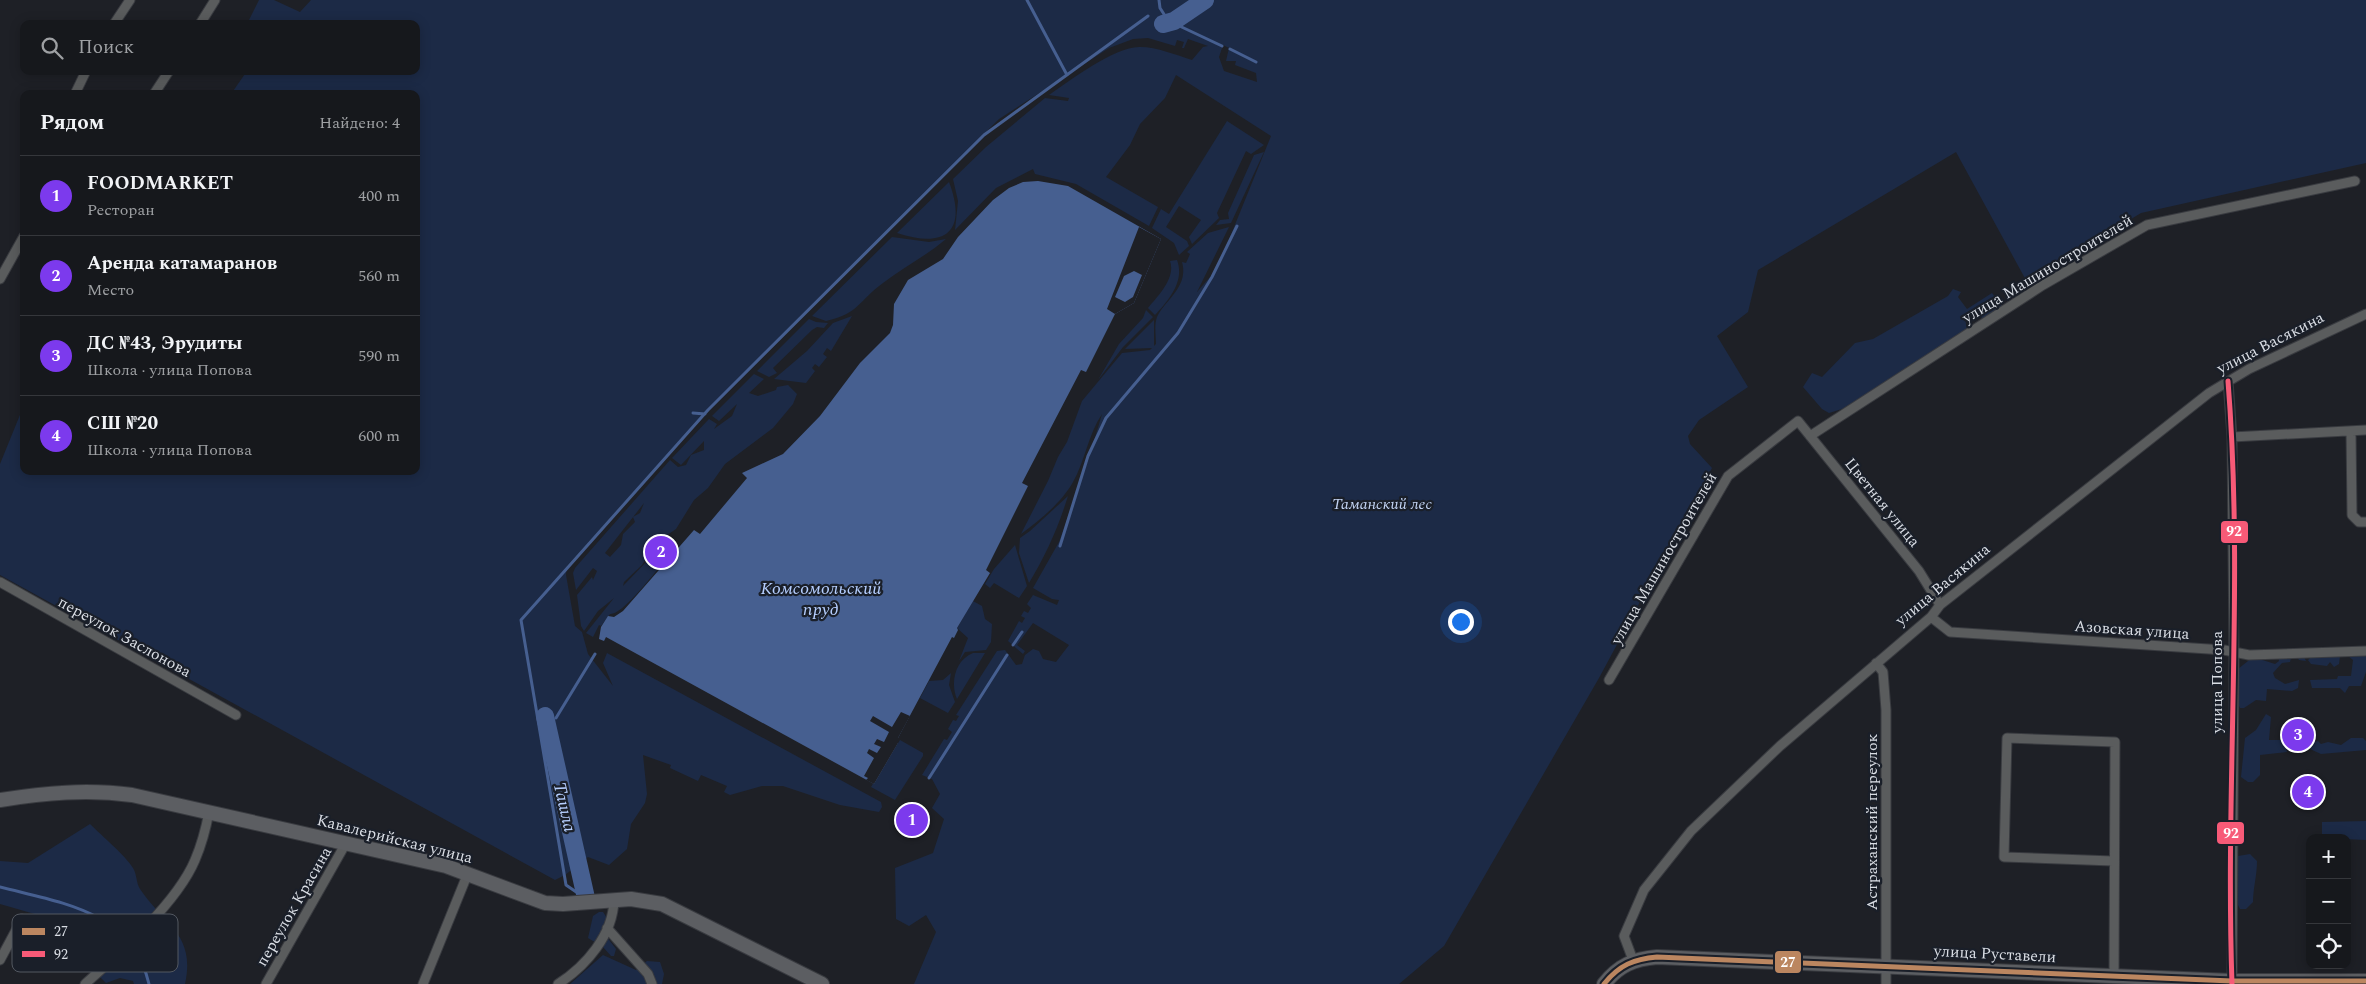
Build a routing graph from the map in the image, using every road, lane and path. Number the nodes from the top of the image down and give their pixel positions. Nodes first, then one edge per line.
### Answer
1 (130, 0) edge
2 (215, 0) edge
3 (117, 20) edge
4 (202, 20) edge
5 (84, 75) edge
6 (166, 75) edge
7 (76, 90) edge
8 (156, 90) edge
9 (2355, 181) dead end
10 (20, 243) edge
11 (0, 279) edge
12 (2366, 314) edge
13 (2228, 381) junction
14 (1798, 421) joint
15 (2366, 430) edge
16 (2351, 431) junction
17 (1810, 436) junction
18 (2232, 437) junction
19 (2366, 522) edge
20 (0, 582) edge
21 (1940, 605) junction
22 (1931, 617) junction
23 (2366, 651) edge
24 (2234, 653) junction
25 (1876, 663) junction
26 (1609, 680) dead end
27 (236, 715) dead end
28 (0, 800) edge
29 (210, 812) junction
30 (346, 843) junction
31 (2113, 861) junction
32 (468, 873) junction
33 (614, 900) junction
34 (156, 914) edge
35 (607, 928) junction
36 (12, 938) edge
37 (0, 960) edge
38 (1629, 962) junction
39 (1887, 966) junction
40 (99, 972) edge
41 (2114, 976) junction
42 (2366, 981) edge
43 (2232, 983) edge
44 (85, 984) edge
45 (266, 984) edge
46 (423, 984) edge
47 (558, 984) edge
48 (652, 984) edge
49 (822, 984) edge
50 (1604, 984) edge
51 (1886, 984) edge

1 - 3 street
2 - 4 street
5 - 7 street
6 - 8 street
9 - 17 street, улица Машиностроителей
10 - 11 street
12 - 13 street, улица Васякина
13 - 18 street, улица Попова
13 - 21 street, улица Васякина
14 - 17 street, Цветная улица
14 - 26 street, улица Машиностроителей
15 - 16 street
16 - 18 street
16 - 19 street
17 - 21 street, Цветная улица
18 - 24 street, улица Попова
20 - 27 street, переулок Заслонова
21 - 22 street, улица Васякина
22 - 24 street, Азовская улица
22 - 25 street, улица Васякина
23 - 24 street, Азовская улица
24 - 43 street, улица Попова
25 - 38 street, улица Васякина
25 - 39 street, Астраханский переулок
28 - 29 street, Кавалерийская улица
29 - 30 street, Кавалерийская улица
29 - 34 street
30 - 32 street, Кавалерийская улица
30 - 45 street, переулок Красина
31 - 31 street
31 - 41 street
32 - 33 street, Кавалерийская улица
32 - 46 street
33 - 35 street
33 - 49 street, Кавалерийская улица
35 - 47 street
35 - 48 street
36 - 37 street
38 - 39 street, улица Руставели
38 - 50 street
39 - 41 street, улица Руставели
39 - 51 street, Астраханский переулок
40 - 44 street
41 - 43 street, улица Руставели
42 - 43 street, улица Руставели

